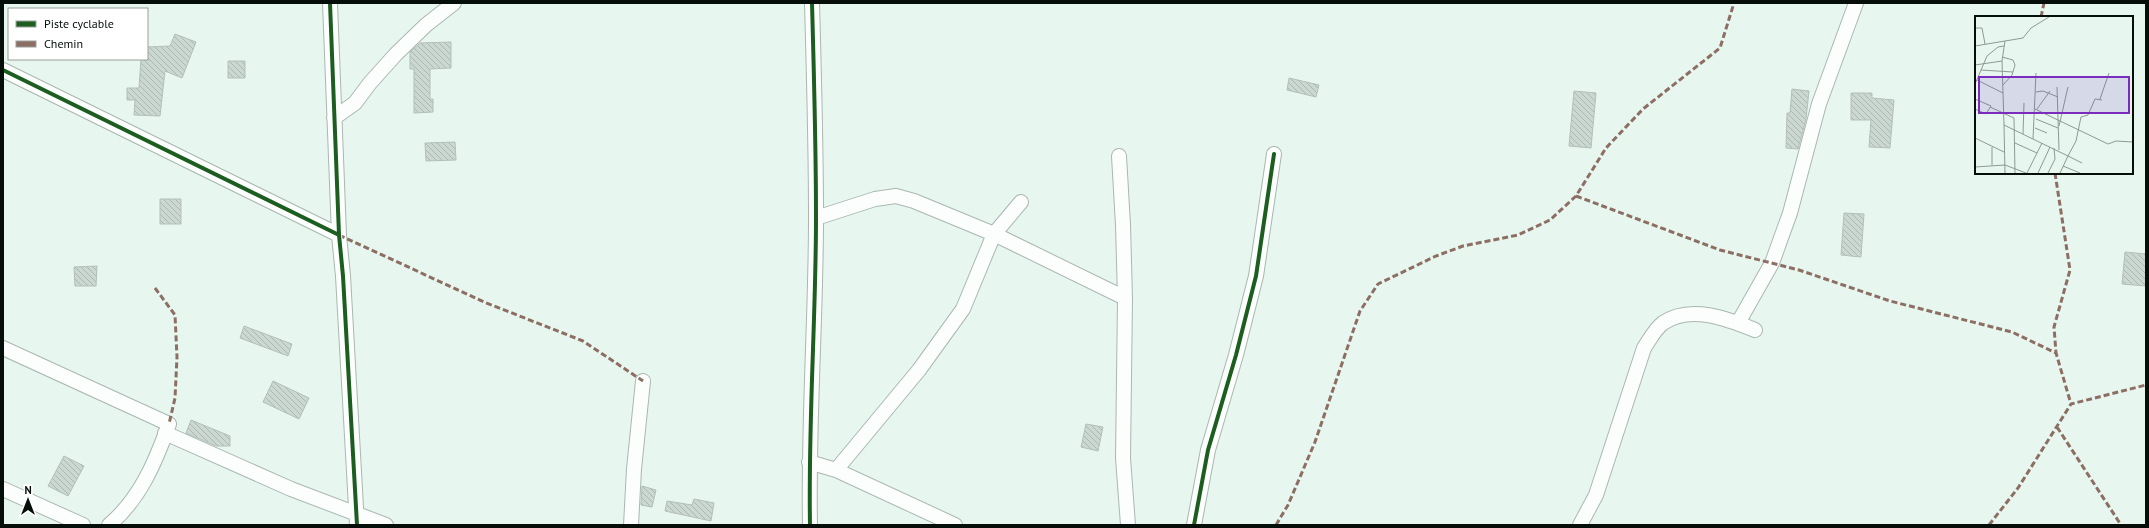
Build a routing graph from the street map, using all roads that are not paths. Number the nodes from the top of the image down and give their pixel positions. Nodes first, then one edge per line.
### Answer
1 (330, 3) edge
2 (454, 3) edge
3 (812, 3) edge
4 (1856, 3) edge
5 (3, 70) edge
6 (334, 118) junction
7 (1274, 154) dead end
8 (1119, 156) dead end
9 (1021, 202) dead end
10 (816, 218) junction
11 (994, 234) junction
12 (339, 235) junction
13 (1125, 298) junction
14 (1738, 323) junction
15 (1755, 330) dead end
16 (3, 348) edge
17 (643, 382) dead end
18 (166, 433) junction
19 (809, 462) junction
20 (836, 470) junction
21 (3, 489) edge
22 (357, 520) edge
23 (83, 525) edge
24 (109, 525) edge
25 (386, 525) edge
26 (631, 525) edge
27 (810, 525) edge
28 (955, 525) edge
29 (1128, 525) edge
30 (1194, 525) edge
31 (1580, 525) edge

1 - 6 street
2 - 6 street
3 - 10 street
4 - 14 street
5 - 12 street
6 - 12 street
7 - 30 street
8 - 13 street
9 - 11 street
10 - 11 street
10 - 19 street
11 - 13 street
11 - 20 street
12 - 22 street
13 - 29 street
14 - 15 street
14 - 31 street
16 - 18 street
17 - 26 street
18 - 22 street
18 - 24 street
19 - 20 street
19 - 27 street
20 - 28 street
21 - 23 street
22 - 25 street

